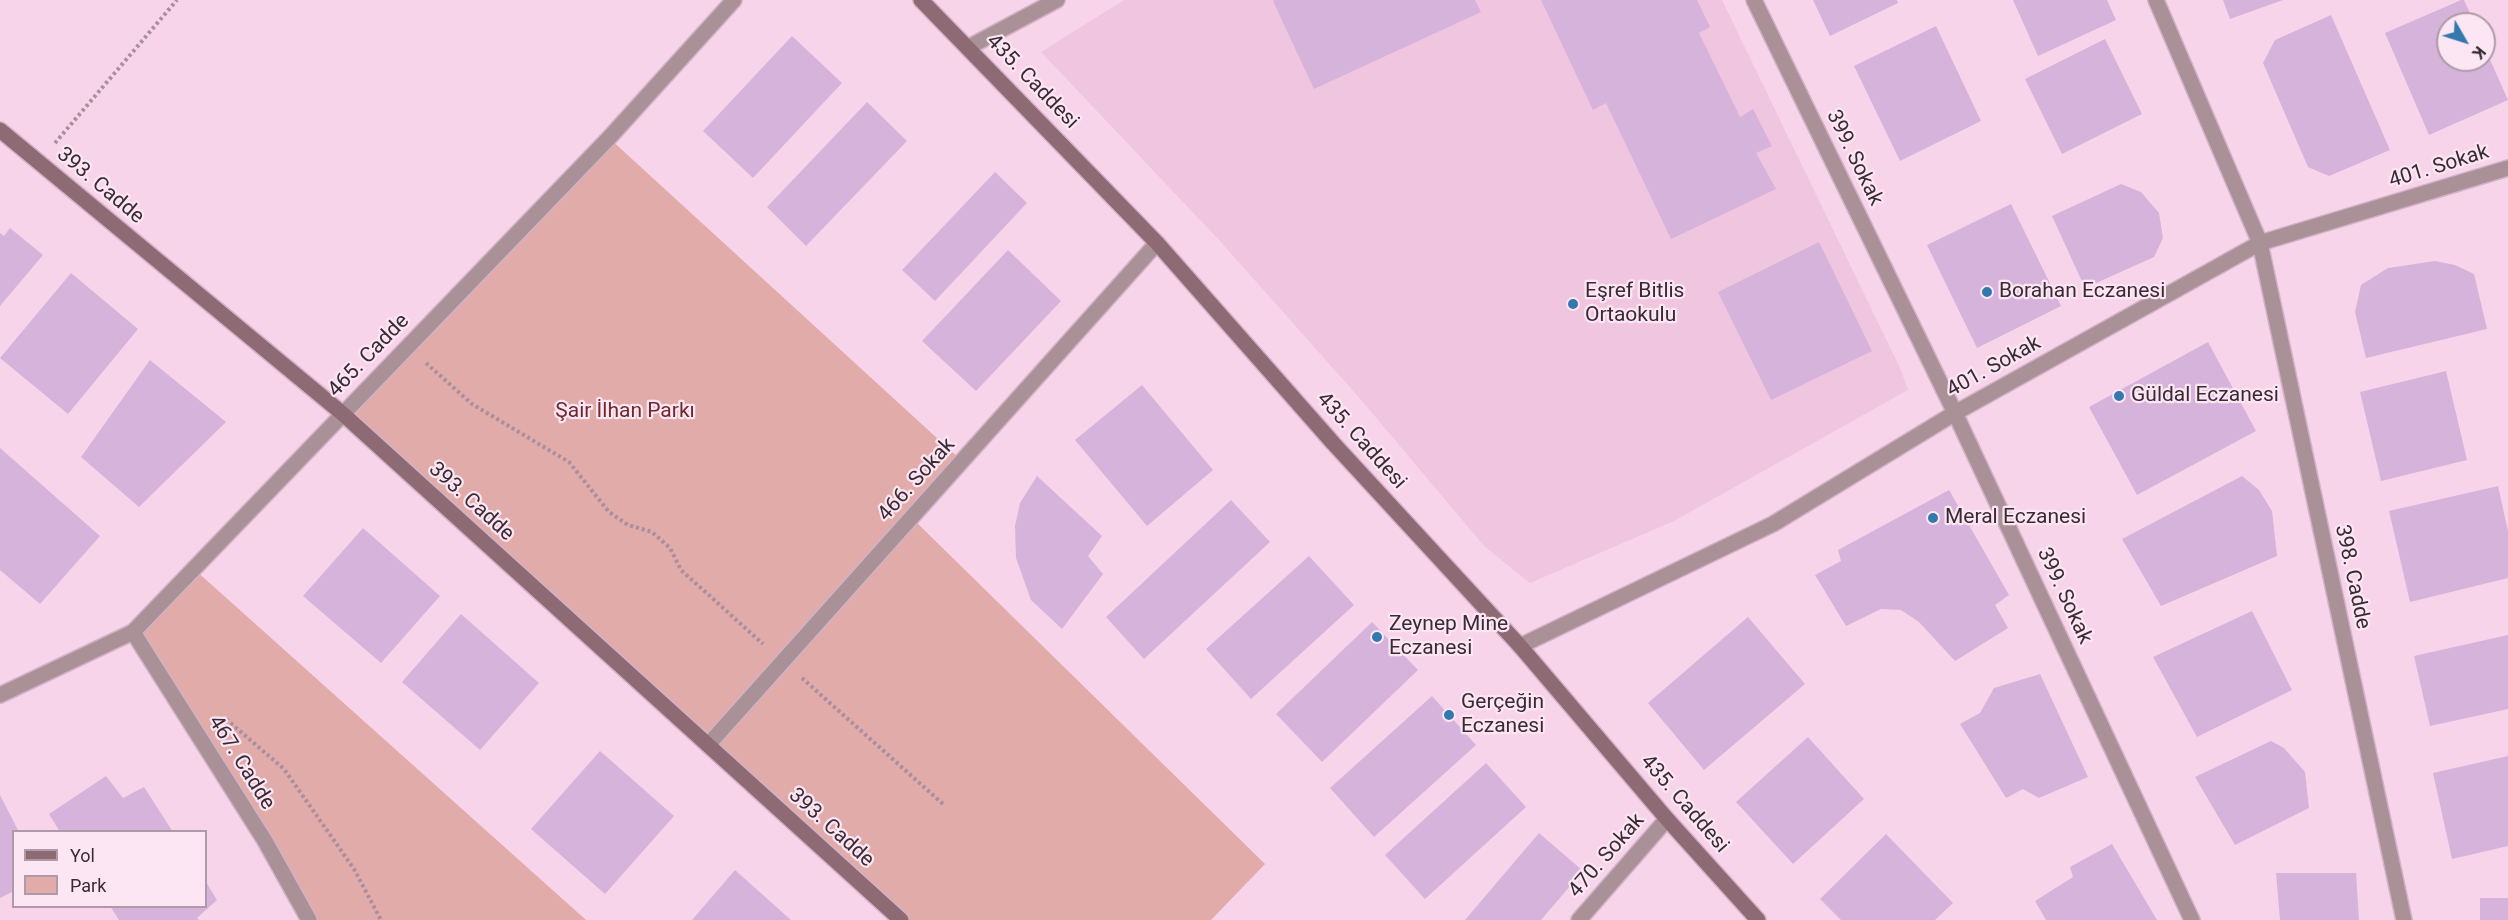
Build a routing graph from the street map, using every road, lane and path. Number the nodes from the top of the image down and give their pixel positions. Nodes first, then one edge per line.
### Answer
1 (177, 0) edge
2 (734, 0) edge
3 (921, 0) edge
4 (1058, 0) edge
5 (1754, 0) edge
6 (2156, 0) edge
7 (969, 47) junction
8 (0, 130) edge
9 (39, 162) junction
10 (2508, 168) edge
11 (1157, 243) junction
12 (2260, 243) junction
13 (407, 347) junction
14 (1955, 412) junction
15 (343, 414) junction
16 (133, 632) junction
17 (1520, 646) junction
18 (783, 661) junction
19 (0, 695) edge
20 (179, 705) junction
21 (708, 745) junction
22 (943, 804) dead end
23 (1667, 819) junction
24 (309, 920) edge
25 (381, 920) edge
26 (901, 920) edge
27 (1579, 920) edge
28 (1758, 920) edge
29 (2192, 920) edge
30 (2404, 920) edge

1 - 9 path
2 - 13 street, 465. Cadde
3 - 7 street, 435. Caddesi
4 - 7 street
5 - 14 street, 399. Sokak
6 - 12 street, 398. Cadde
7 - 11 street, 435. Caddesi
8 - 9 street, 393. Cadde
9 - 15 street, 393. Cadde
10 - 12 street, 401. Sokak
11 - 17 street, 435. Caddesi
11 - 18 street, 466. Sokak
12 - 14 street, 401. Sokak
12 - 30 street, 398. Cadde
13 - 15 street, 465. Cadde
13 - 18 path
14 - 17 street, 401. Sokak
14 - 29 street, 399. Sokak
15 - 16 street, 465. Cadde
15 - 21 street, 393. Cadde
16 - 19 street, 465. Cadde
16 - 20 street, 467. Cadde
17 - 23 street, 435. Caddesi
18 - 21 street, 466. Sokak
18 - 22 path
20 - 24 street, 467. Cadde
20 - 25 path
21 - 26 street, 393. Cadde
23 - 27 street, 470. Sokak
23 - 28 street, 435. Caddesi

